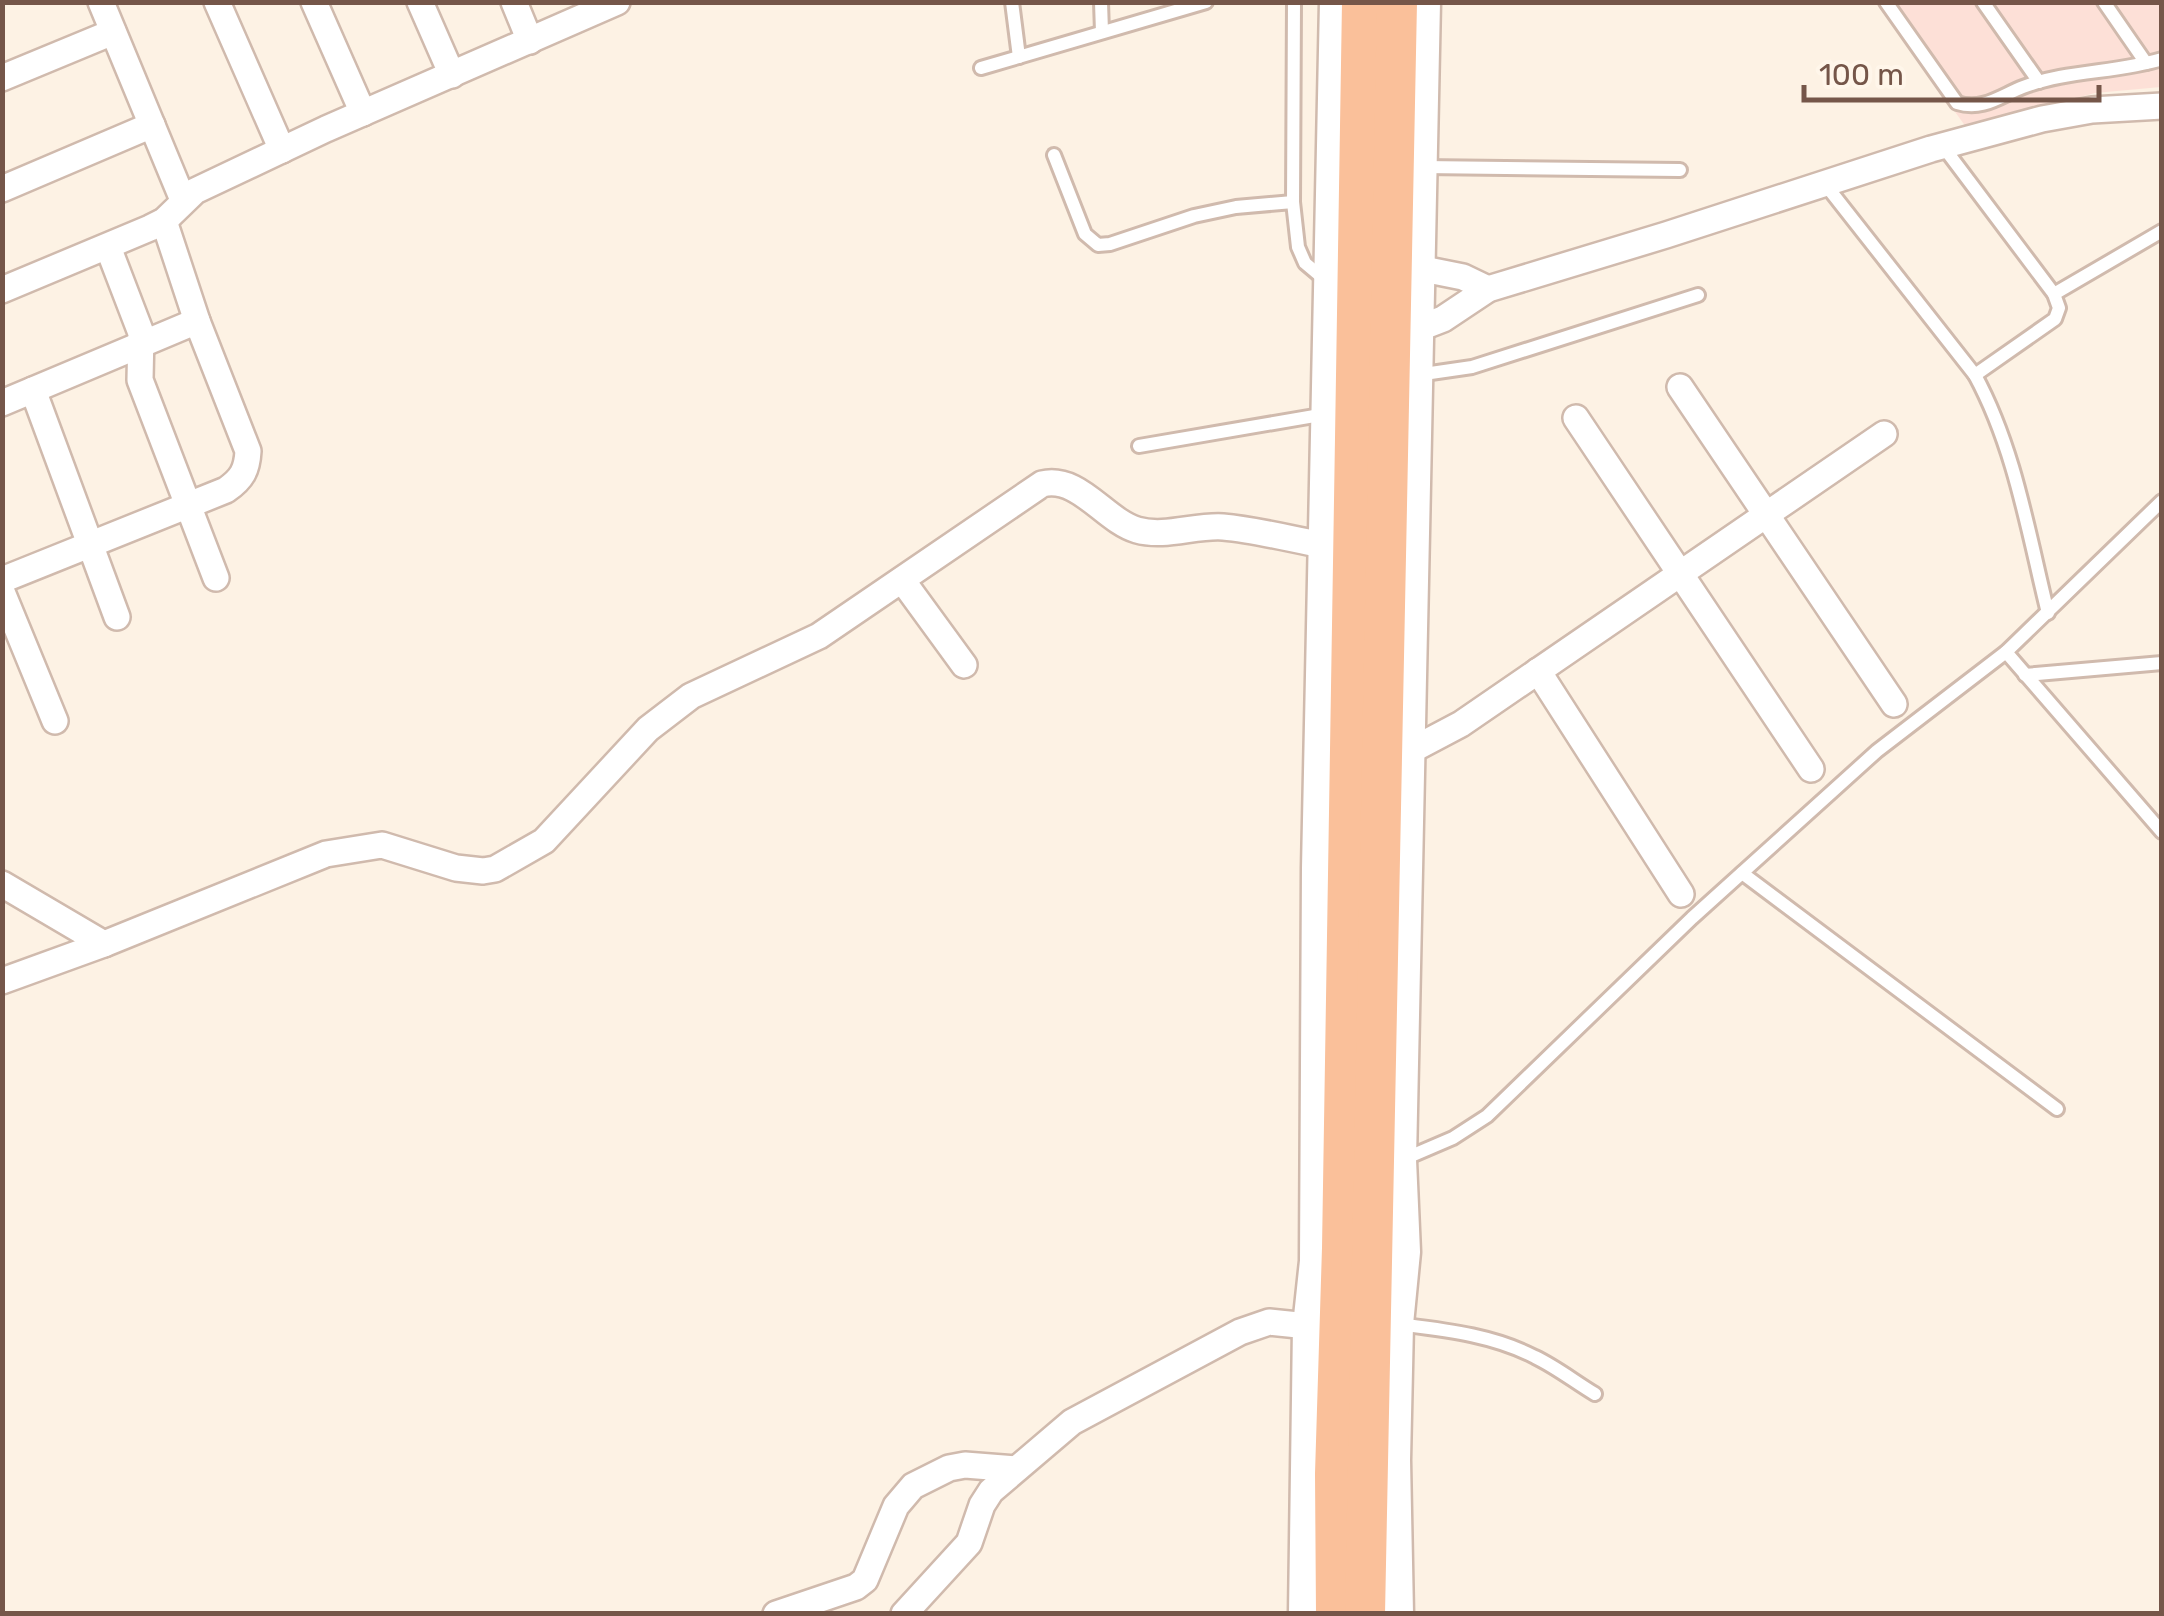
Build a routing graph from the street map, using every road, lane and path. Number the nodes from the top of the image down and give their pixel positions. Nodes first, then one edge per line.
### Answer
1 (101, 2) edge
2 (217, 2) edge
3 (314, 2) edge
4 (420, 2) edge
5 (514, 2) edge
6 (617, 2) edge
7 (1012, 2) edge
8 (1101, 2) edge
9 (1206, 2) edge
10 (1294, 2) edge
11 (1335, 2) edge
12 (1362, 2) edge
13 (1398, 2) edge
14 (1425, 2) edge
15 (1886, 2) edge
16 (1983, 2) edge
17 (2104, 2) edge
18 (113, 32) junction
19 (1102, 32) junction
20 (530, 41) junction
21 (1019, 57) junction
22 (2162, 58) edge
23 (2146, 64) junction
24 (981, 68) dead end
25 (452, 75) junction
26 (2, 78) edge
27 (2038, 82) junction
28 (2162, 106) edge
29 (364, 114) junction
30 (152, 126) junction
31 (1942, 146) junction
32 (282, 150) junction
33 (1054, 155) dead end
34 (1420, 168) junction
35 (1680, 170) dead end
36 (1824, 182) junction
37 (2, 189) edge
38 (183, 200) junction
39 (1293, 202) junction
40 (164, 221) junction
41 (2162, 231) edge
42 (108, 247) junction
43 (1418, 268) junction
44 (1329, 284) junction
45 (1488, 288) junction
46 (2, 290) edge
47 (2054, 294) junction
48 (1698, 295) dead end
49 (197, 321) junction
50 (1417, 329) junction
51 (141, 344) junction
52 (1416, 375) junction
53 (1974, 375) junction
54 (1680, 387) dead end
55 (12, 394) edge
56 (1326, 414) junction
57 (1576, 418) dead end
58 (1884, 434) dead end
59 (1138, 446) dead end
60 (2162, 501) edge
61 (187, 504) junction
62 (1767, 514) junction
63 (90, 544) junction
64 (1324, 545) junction
65 (1680, 574) junction
66 (216, 578) dead end
67 (2, 580) edge
68 (902, 580) junction
69 (2, 592) edge
70 (2048, 613) junction
71 (117, 616) dead end
72 (2006, 652) junction
73 (2162, 662) edge
74 (964, 665) dead end
75 (1538, 671) junction
76 (2025, 675) junction
77 (1894, 704) dead end
78 (55, 721) dead end
79 (1408, 752) junction
80 (1811, 769) dead end
81 (2162, 832) edge
82 (1742, 873) junction
83 (2, 884) edge
84 (1680, 894) dead end
85 (104, 944) junction
86 (2, 981) edge
87 (2057, 1108) dead end
88 (1401, 1160) junction
89 (1358, 1257) junction
90 (1398, 1324) junction
91 (1308, 1326) junction
92 (1595, 1394) dead end
93 (1016, 1469) junction
94 (776, 1614) edge
95 (904, 1614) edge
96 (1304, 1614) edge
97 (1336, 1614) edge
98 (1364, 1614) edge
99 (1398, 1614) edge

1 - 18 street
2 - 32 street
3 - 29 street
4 - 25 street
5 - 20 street
6 - 20 street
7 - 21 lane
8 - 19 lane
9 - 19 lane
10 - 39 lane
11 - 44 street
12 - 89 highway
13 - 89 highway
14 - 34 street
15 - 27 lane
16 - 27 lane
17 - 23 lane
18 - 26 street
18 - 30 street
19 - 21 lane
20 - 25 street
21 - 24 lane
22 - 23 lane
23 - 27 lane
25 - 29 street
28 - 31 street
29 - 32 street
30 - 37 street
30 - 38 street
31 - 36 street
31 - 47 lane
32 - 38 street
33 - 39 lane
34 - 35 lane
34 - 43 street
36 - 45 street
36 - 53 lane
38 - 40 street
39 - 44 lane
40 - 42 street
40 - 49 street
41 - 47 lane
42 - 46 street
42 - 51 street
43 - 45 street
43 - 50 street
44 - 56 street
45 - 50 street
47 - 53 lane
48 - 52 lane
49 - 51 street
49 - 61 street
50 - 52 street
51 - 55 street
51 - 61 street
52 - 79 street
53 - 70 lane
54 - 62 street
55 - 63 street
56 - 59 lane
56 - 64 street
57 - 65 street
58 - 62 street
60 - 70 lane
61 - 63 street
61 - 66 street
62 - 65 street
62 - 77 street
63 - 67 street
63 - 71 street
64 - 68 street
64 - 89 street
65 - 75 street
65 - 80 street
68 - 74 street
68 - 85 street
69 - 78 street
70 - 72 lane
72 - 76 lane
72 - 82 lane
73 - 76 lane
75 - 79 street
75 - 84 street
76 - 81 lane
79 - 88 street
82 - 87 lane
82 - 88 lane
83 - 85 street
85 - 86 street
88 - 89 street
89 - 90 street
89 - 91 street
89 - 97 highway
89 - 98 highway
90 - 92 lane
90 - 99 street
91 - 93 street
91 - 96 street
93 - 94 street
93 - 95 street

